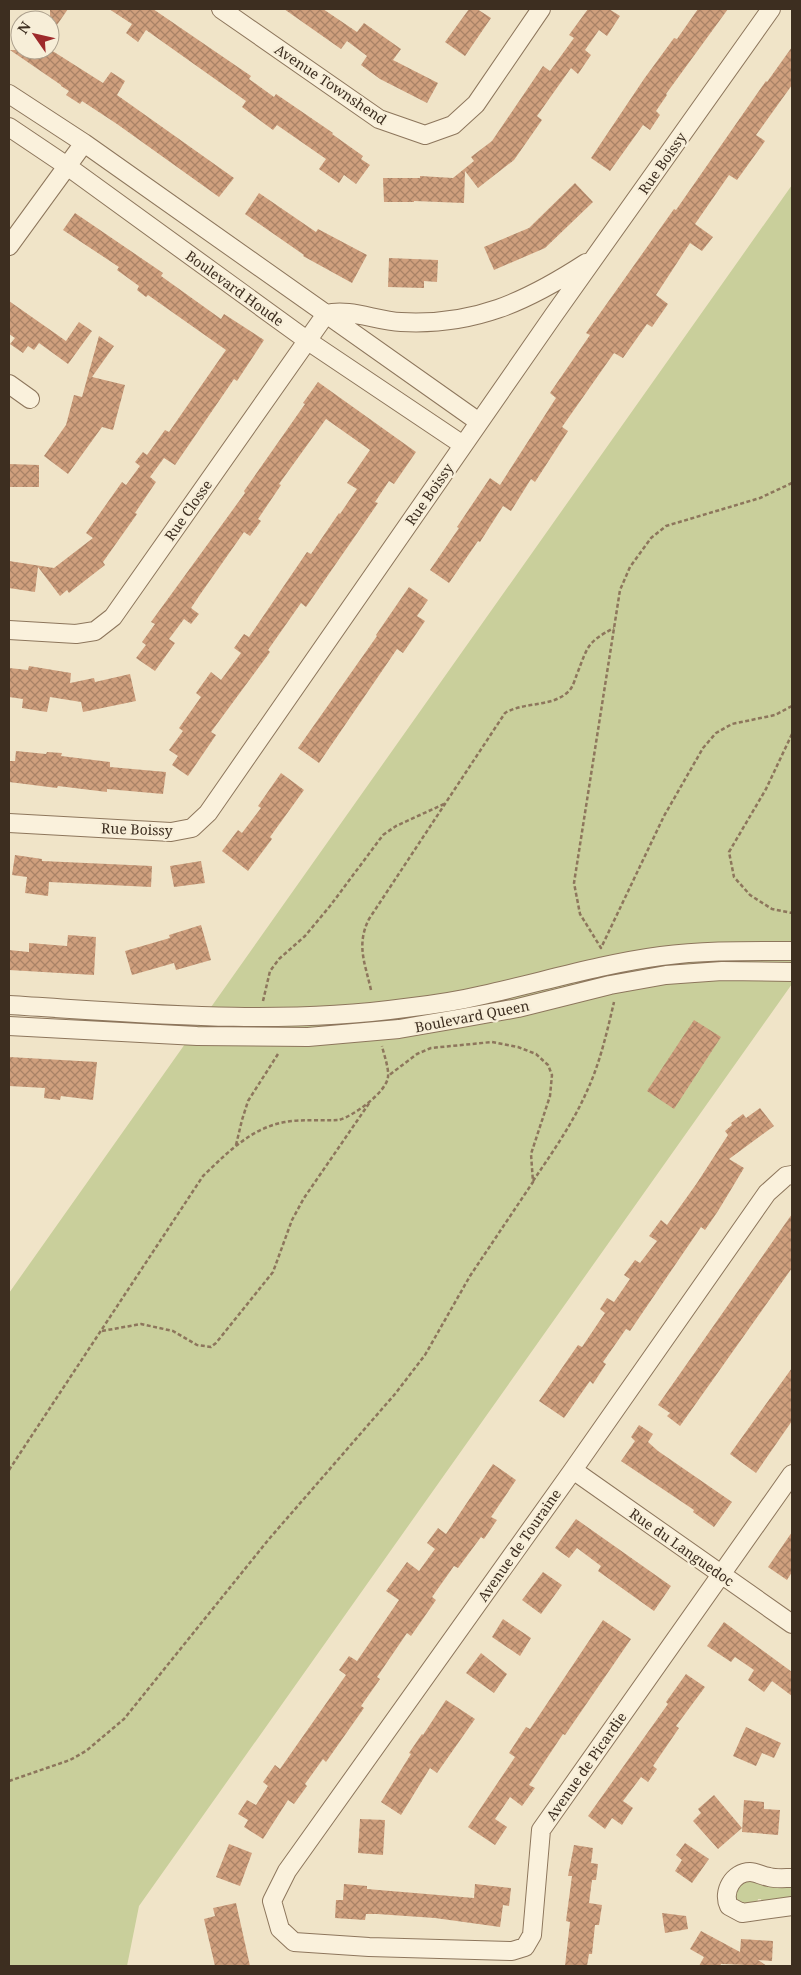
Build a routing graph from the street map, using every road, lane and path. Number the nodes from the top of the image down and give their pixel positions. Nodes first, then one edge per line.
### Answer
1 (221, 9) edge
2 (541, 9) edge
3 (771, 9) edge
4 (9, 94) edge
5 (9, 127) edge
6 (84, 142) junction
7 (67, 166) junction
8 (9, 246) edge
9 (594, 258) junction
10 (326, 314) junction
11 (308, 341) junction
12 (9, 384) edge
13 (30, 399) dead end
14 (479, 422) junction
15 (463, 445) junction
16 (792, 482) edge
17 (614, 628) junction
18 (9, 630) edge
19 (792, 706) edge
20 (792, 734) edge
21 (446, 803) junction
22 (9, 822) edge
23 (792, 913) edge
24 (792, 951) edge
25 (792, 972) edge
26 (371, 990) dead end
27 (614, 1002) dead end
28 (9, 1005) edge
29 (262, 1006) dead end
30 (148, 1014) junction
31 (9, 1026) edge
32 (148, 1034) junction
33 (382, 1044) dead end
34 (280, 1050) dead end
35 (388, 1076) junction
36 (374, 1098) junction
37 (236, 1145) junction
38 (792, 1175) edge
39 (532, 1182) junction
40 (100, 1331) junction
41 (9, 1470) edge
42 (572, 1470) junction
43 (792, 1474) edge
44 (722, 1575) junction
45 (792, 1624) edge
46 (9, 1780) edge
47 (792, 1878) edge
48 (792, 1906) edge
49 (280, 1930) joint

1 - 2 street, Avenue Townshend
3 - 9 street, Rue Boissy
4 - 6 street
5 - 7 street, Boulevard Houde
6 - 7 street
6 - 10 street
7 - 8 street
7 - 11 street, Boulevard Houde
9 - 10 street
9 - 14 street, Rue Boissy
10 - 11 street, Rue Closse
10 - 14 street
11 - 15 street, Boulevard Houde
11 - 18 street, Rue Closse
12 - 13 street
14 - 15 street, Rue Boissy
15 - 22 street, Rue Boissy
16 - 17 path
17 - 19 path
17 - 21 path
20 - 23 path
21 - 26 path
21 - 29 path
24 - 30 street, Boulevard Queen
25 - 32 street, Boulevard Queen
27 - 39 path
28 - 30 street, Boulevard Queen
30 - 32 street
31 - 32 street, Boulevard Queen
33 - 35 path
34 - 37 path
35 - 36 path
35 - 39 path
36 - 37 path
36 - 40 path
37 - 40 path
38 - 42 street, Avenue de Touraine
39 - 46 path
40 - 41 path
42 - 44 street, Rue du Languedoc
42 - 49 street, Avenue de Touraine
43 - 44 street, Avenue de Picardie
44 - 45 street, Rue du Languedoc
44 - 49 street, Avenue de Picardie
47 - 48 street

